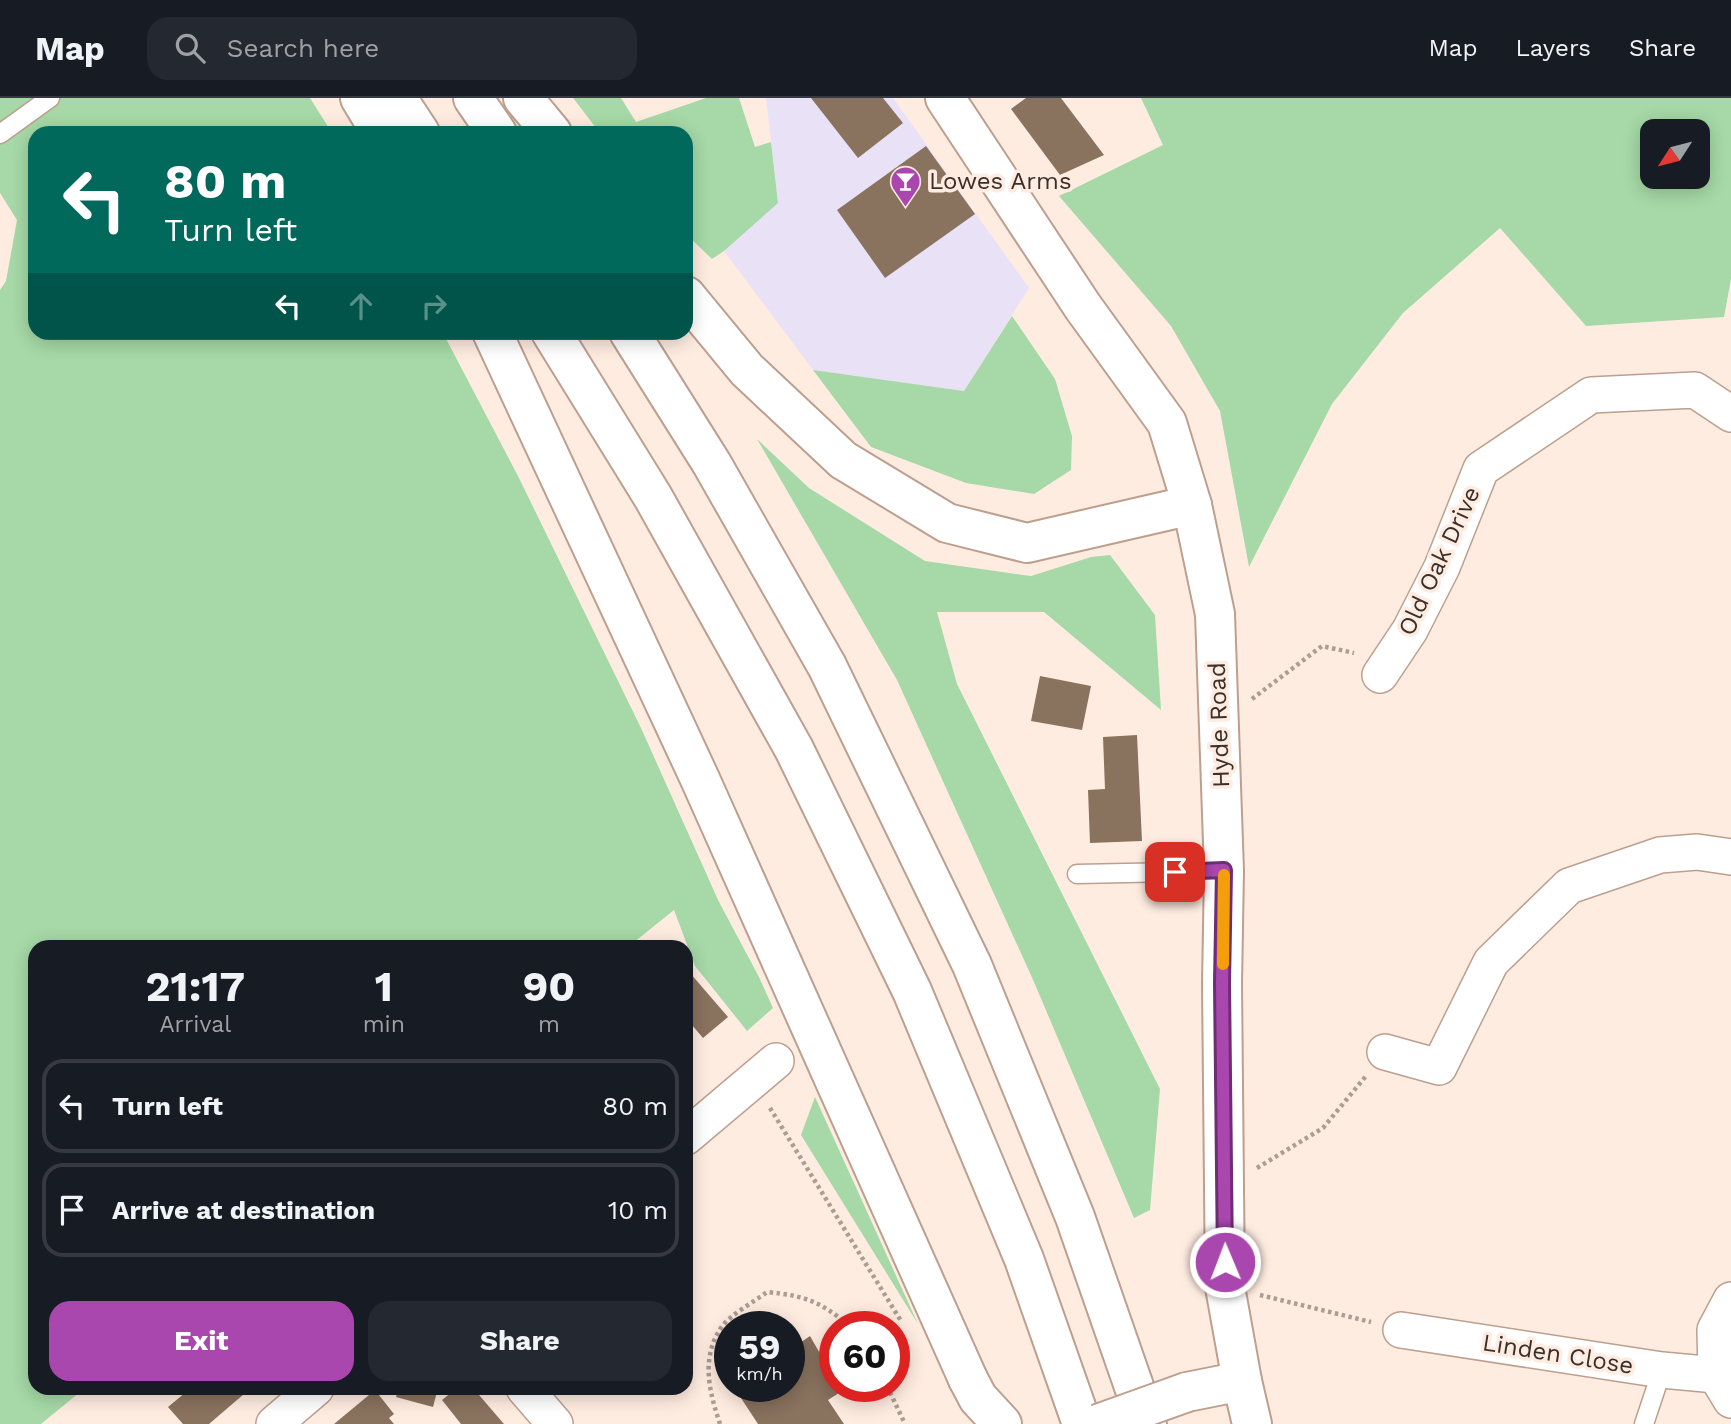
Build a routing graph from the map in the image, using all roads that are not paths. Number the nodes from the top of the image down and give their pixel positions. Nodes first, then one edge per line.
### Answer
1 (50, 98) edge
2 (360, 98) edge
3 (397, 98) edge
4 (474, 98) edge
5 (523, 98) edge
6 (945, 98) edge
7 (377, 126) edge
8 (415, 126) edge
9 (492, 126) edge
10 (546, 126) edge
11 (0, 134) edge
12 (693, 304) edge
13 (496, 340) edge
14 (556, 340) edge
15 (634, 340) edge
16 (1731, 414) edge
17 (1192, 505) junction
18 (1380, 675) dead end
19 (1731, 858) edge
20 (1224, 870) junction
21 (1077, 874) dead end
22 (1385, 1052) road end
23 (764, 1070) road end
24 (693, 1131) edge
25 (1731, 1300) edge
26 (1401, 1329) road end
27 (1662, 1370) junction
28 (1242, 1381) junction
29 (1723, 1387) edge
30 (309, 1395) edge
31 (530, 1395) edge
32 (274, 1424) edge
33 (555, 1424) edge
34 (1002, 1424) edge
35 (1082, 1424) edge
36 (1098, 1424) edge
37 (1147, 1424) edge
38 (1252, 1424) edge
39 (1644, 1424) edge

1 - 11 lane
2 - 7 main road
3 - 8 main road
4 - 9 main road
5 - 10 main road
6 - 17 main road, Hyde Road
12 - 17 main road
13 - 34 main road
14 - 35 main road
15 - 37 main road
16 - 18 street, Old Oak Drive
17 - 20 main road, Hyde Road
19 - 22 street
20 - 21 lane
20 - 28 main road, Hyde Road
23 - 24 street
25 - 29 street
26 - 27 street, Linden Close
27 - 29 street, Linden Close
27 - 39 lane
28 - 36 main road, bridge
28 - 38 main road, Hyde Road
30 - 32 street
31 - 33 street

